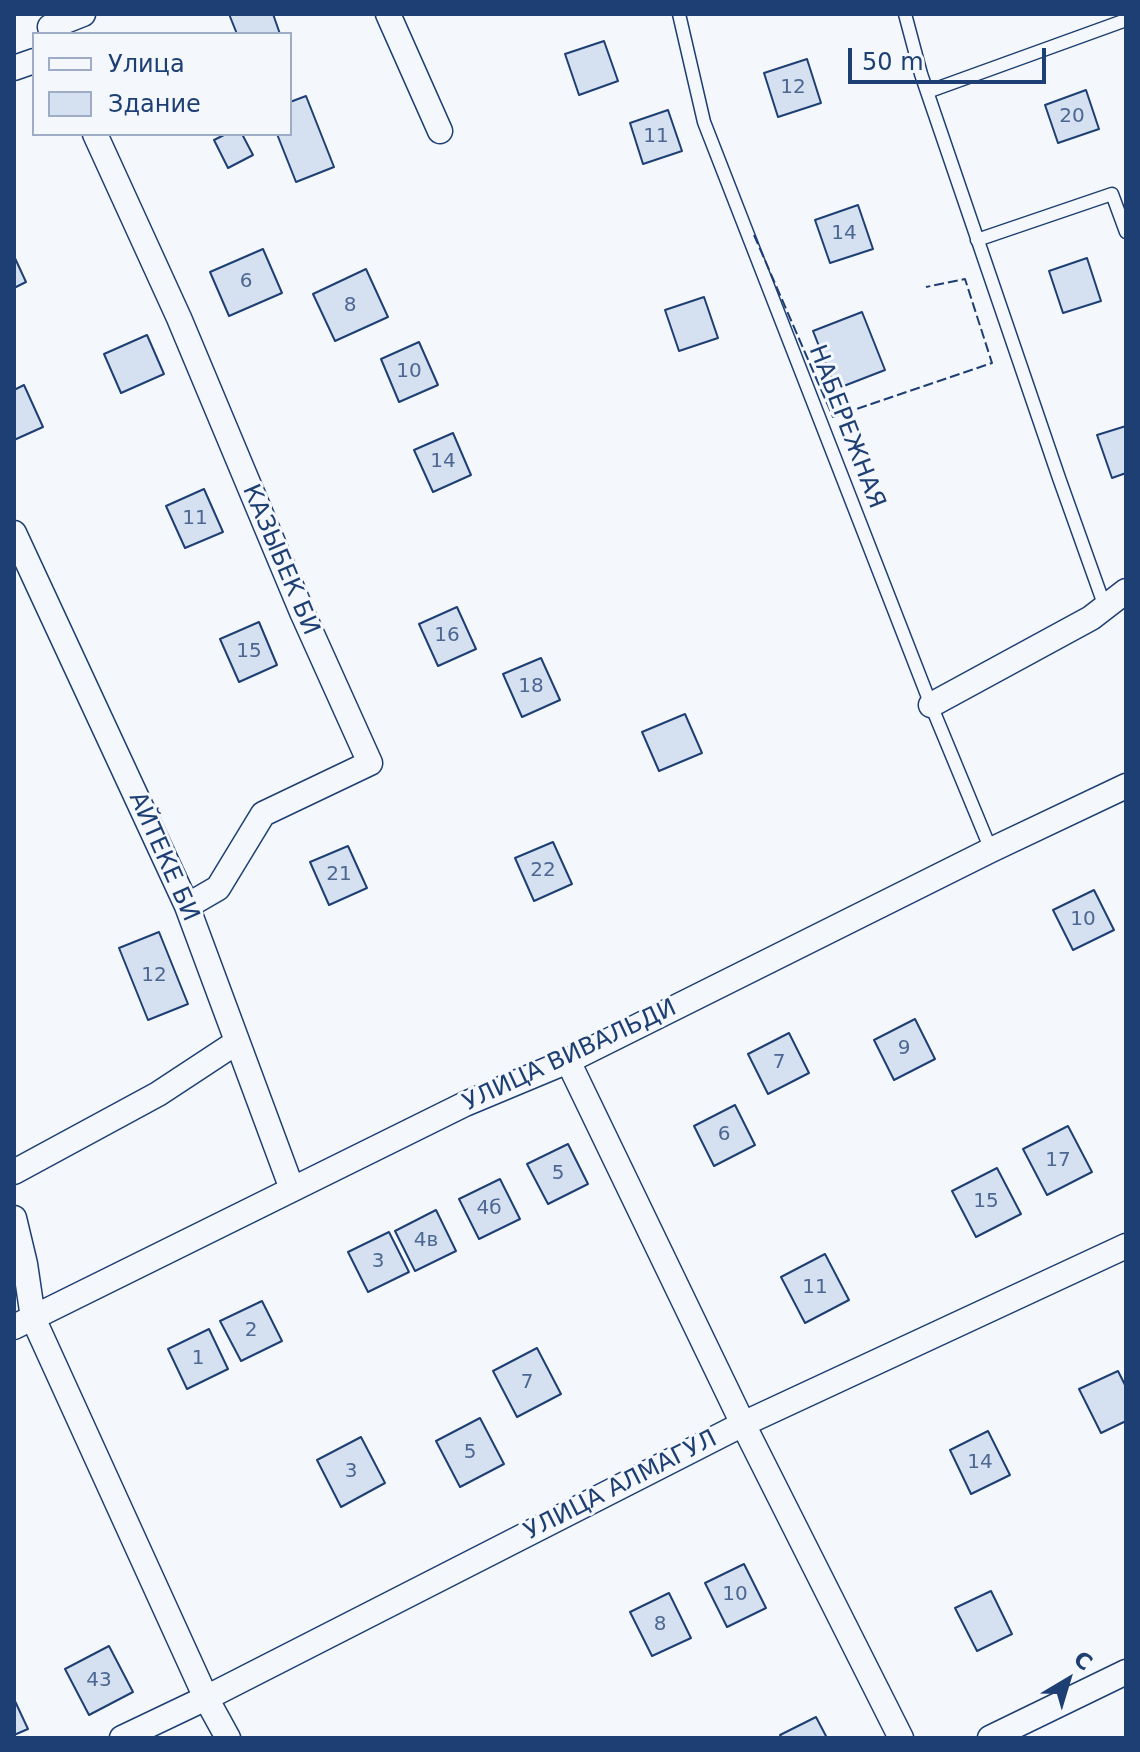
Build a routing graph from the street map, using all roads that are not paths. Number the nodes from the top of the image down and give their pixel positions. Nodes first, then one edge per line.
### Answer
1 (83, 14) edge
2 (388, 14) edge
3 (679, 14) edge
4 (905, 14) edge
5 (1126, 20) edge
6 (49, 25) edge
7 (927, 92) junction
8 (440, 131) dead end
9 (96, 136) edge
10 (1126, 232) edge
11 (977, 240) junction
12 (14, 533) edge
13 (1126, 591) edge
14 (1105, 607) junction
15 (931, 705) junction
16 (1126, 786) edge
17 (991, 850) junction
18 (187, 906) junction
19 (237, 1042) junction
20 (568, 1061) junction
21 (14, 1172) edge
22 (292, 1189) junction
23 (14, 1218) edge
24 (1126, 1246) edge
25 (23, 1322) edge
26 (743, 1424) junction
27 (1126, 1672) edge
28 (206, 1698) junction
29 (122, 1738) edge
30 (228, 1738) edge
31 (901, 1738) edge
32 (990, 1738) edge

1 - 6 street
2 - 8 street
3 - 15 lane, НАБЕРЕЖНАЯ
4 - 7 lane
5 - 7 lane
7 - 11 lane
9 - 18 street, КАЗЫБЕК БИ
10 - 11 lane
11 - 14 lane
12 - 18 street, АЙТЕКЕ БИ
13 - 14 street
14 - 15 street
15 - 17 lane, НАБЕРЕЖНАЯ
16 - 17 street, УЛИЦА ВИВАЛЬДИ
17 - 20 street, УЛИЦА ВИВАЛЬДИ
18 - 19 street, АЙТЕКЕ БИ
19 - 21 street
19 - 22 street, АЙТЕКЕ БИ
20 - 22 street, УЛИЦА ВИВАЛЬДИ
20 - 26 street
22 - 25 street, УЛИЦА ВИВАЛЬДИ
23 - 25 street
24 - 26 street, УЛИЦА АЛМАГУЛ
25 - 28 street
26 - 28 street, УЛИЦА АЛМАГУЛ
26 - 31 street
27 - 32 street
28 - 29 street, УЛИЦА АЛМАГУЛ
28 - 30 street

